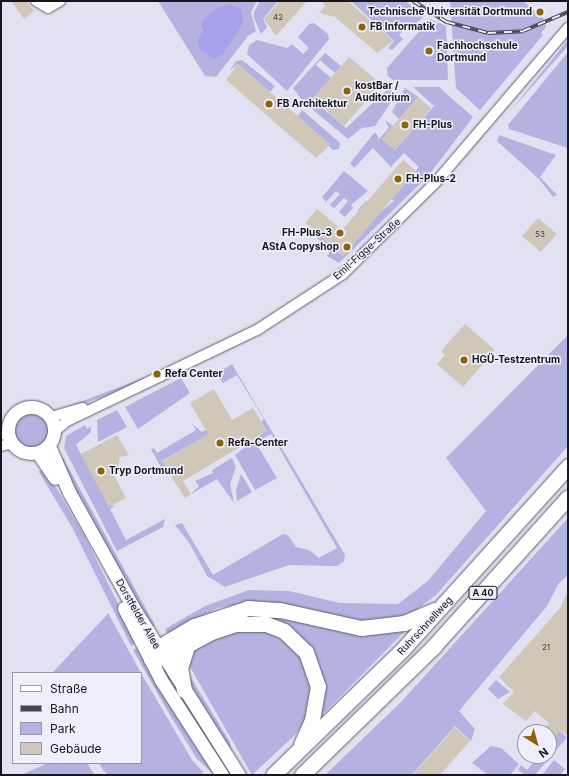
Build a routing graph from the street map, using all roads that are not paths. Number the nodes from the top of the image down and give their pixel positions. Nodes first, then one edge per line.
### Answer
1 (36, 1) edge
2 (60, 1) edge
3 (568, 28) edge
4 (110, 400) junction
5 (51, 417) junction
6 (55, 431) junction
7 (5, 439) edge
8 (43, 449) junction
9 (568, 466) edge
10 (568, 496) edge
11 (455, 594) junction
12 (188, 644) junction
13 (157, 655) junction
14 (184, 690) junction
15 (287, 762) junction
16 (237, 772) edge
17 (222, 775) edge
18 (272, 775) edge
19 (302, 775) edge

1 - 2 street
3 - 4 street, Emil-Figge-Straße
4 - 5 street, Emil-Figge-Straße
4 - 6 street, Emil-Figge-Straße
5 - 6 main road
5 - 7 main road
6 - 8 main road, Emil-Figge-Straße
7 - 8 main road
8 - 13 main road, Dorstfelder Allee
9 - 11 highway, Ruhrschnellweg / A 40
10 - 19 highway, Ruhrschnellweg / A 40
11 - 13 highway
11 - 15 highway, Ruhrschnellweg / A 40
12 - 13 highway
12 - 14 highway
12 - 15 highway
13 - 14 main road, Dorstfelder Allee
13 - 17 main road, Dorstfelder Allee
14 - 16 main road, Dorstfelder Allee
15 - 18 highway, Ruhrschnellweg / A 40

